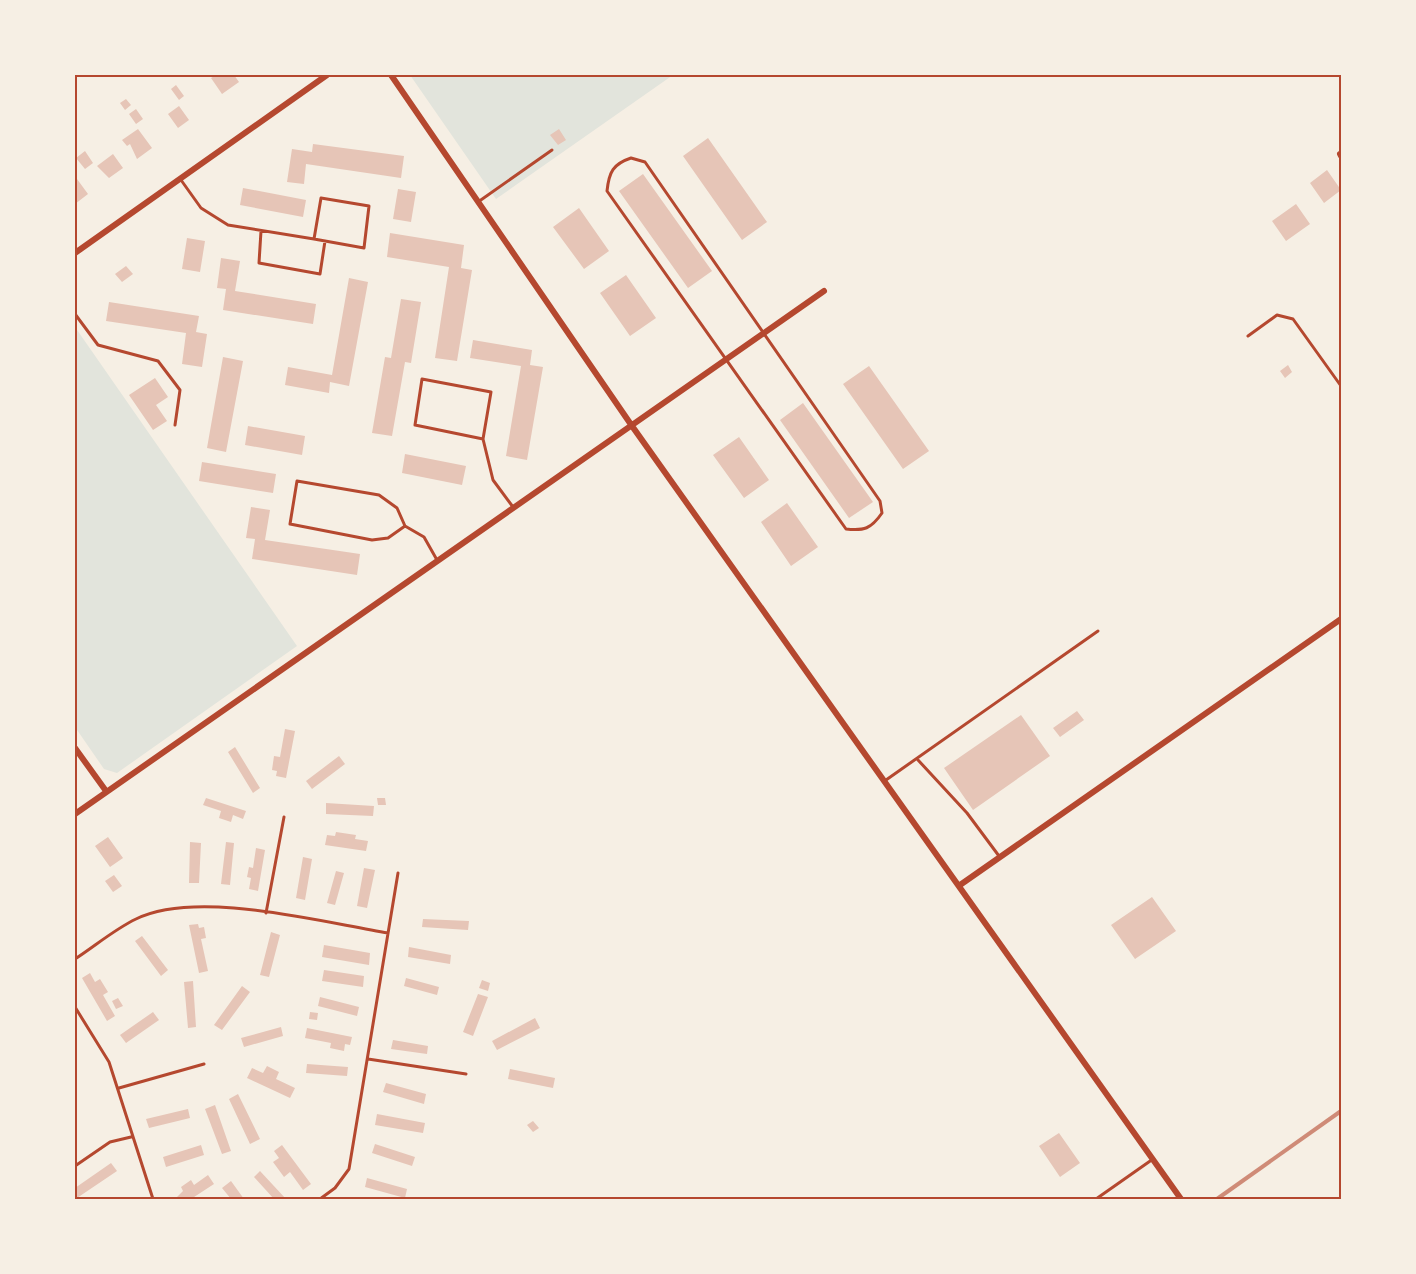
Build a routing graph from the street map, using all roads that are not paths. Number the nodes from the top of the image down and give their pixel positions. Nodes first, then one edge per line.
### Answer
1 (327, 75) edge
2 (391, 75) edge
3 (552, 150) dead end
4 (180, 178) junction
5 (478, 202) junction
6 (261, 230) junction
7 (314, 239) junction
8 (325, 241) junction
9 (75, 253) edge
10 (824, 291) dead end
11 (75, 314) edge
12 (763, 334) junction
13 (1248, 336) dead end
14 (728, 359) junction
15 (1341, 386) edge
16 (175, 425) dead end
17 (632, 426) junction
18 (483, 439) junction
19 (513, 507) junction
20 (405, 526) junction
21 (437, 560) junction
22 (1341, 619) edge
23 (1098, 631) dead end
24 (75, 748) edge
25 (918, 760) junction
26 (886, 780) junction
27 (106, 792) junction
28 (75, 814) edge
29 (284, 818) dead end
30 (1000, 857) junction
31 (398, 873) dead end
32 (960, 885) junction
33 (266, 913) junction
34 (387, 933) junction
35 (75, 959) edge
36 (75, 1007) edge
37 (368, 1059) junction
38 (204, 1064) dead end
39 (466, 1074) dead end
40 (119, 1088) junction
41 (132, 1137) junction
42 (1153, 1159) junction
43 (75, 1166) edge
44 (153, 1199) edge
45 (320, 1199) edge
46 (1096, 1199) edge
47 (1181, 1199) edge

1 - 4 street
2 - 5 street
3 - 5 lane
4 - 6 lane
4 - 9 street
5 - 17 street
6 - 7 lane
6 - 8 lane
7 - 8 lane
7 - 8 lane
10 - 12 street
11 - 16 lane
12 - 14 street
12 - 14 lane
12 - 14 lane
13 - 15 lane
14 - 17 street
17 - 19 street
17 - 26 street
18 - 18 lane
18 - 19 lane
19 - 21 street
20 - 20 lane
20 - 21 lane
21 - 27 street
22 - 30 street
23 - 25 lane
24 - 27 street
25 - 26 lane
25 - 30 lane
26 - 32 street
27 - 28 street
29 - 33 lane
30 - 32 street
31 - 34 lane
32 - 42 street
33 - 34 lane
33 - 35 lane
34 - 37 lane
36 - 40 lane
37 - 39 lane
37 - 45 lane
38 - 40 lane
40 - 41 lane
41 - 43 lane
41 - 44 lane
42 - 46 lane
42 - 47 street

